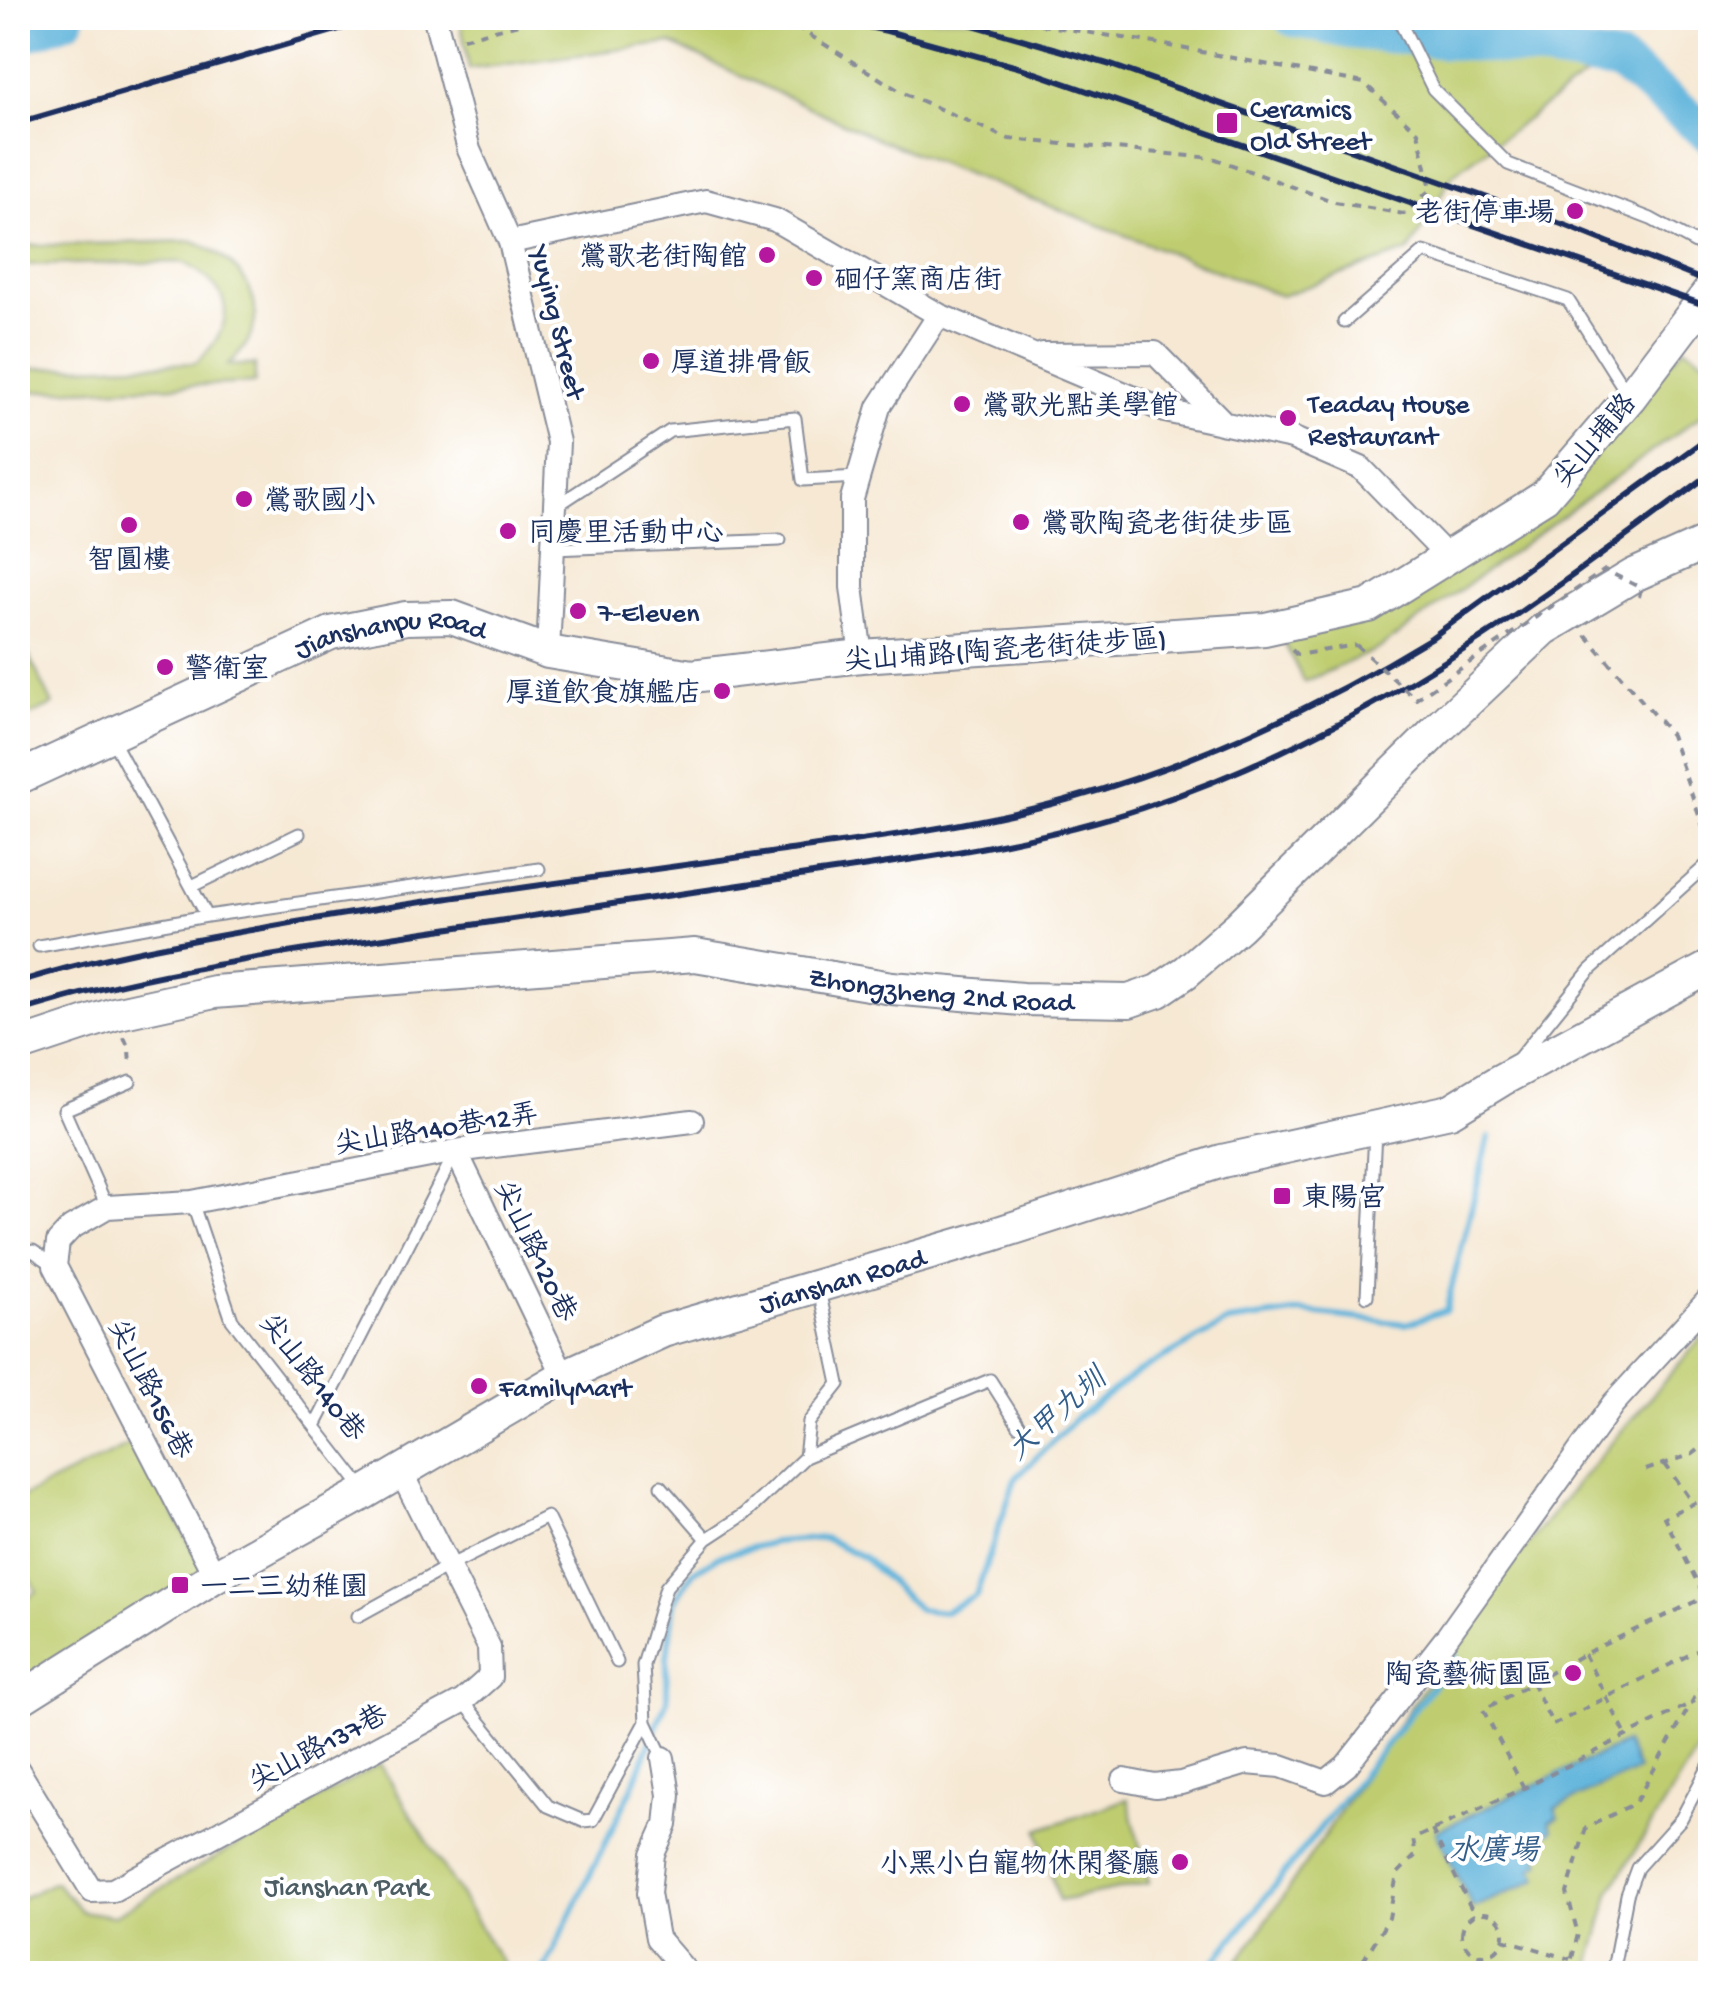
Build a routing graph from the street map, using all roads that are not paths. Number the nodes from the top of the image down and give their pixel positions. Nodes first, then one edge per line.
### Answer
1 (435, 18) edge
2 (1398, 18) edge
3 (510, 242) junction
4 (1710, 252) edge
5 (1710, 290) edge
6 (939, 315) junction
7 (1344, 322) dead end
8 (1033, 354) junction
9 (1630, 397) junction
10 (1225, 424) junction
11 (858, 477) junction
12 (555, 507) junction
13 (780, 540) dead end
14 (1710, 541) edge
15 (552, 548) junction
16 (1448, 556) junction
17 (548, 652) junction
18 (861, 656) junction
19 (110, 734) junction
20 (18, 778) edge
21 (299, 834) dead end
22 (1710, 862) edge
23 (538, 869) dead end
24 (192, 886) junction
25 (208, 916) junction
26 (39, 946) dead end
27 (1710, 967) edge
28 (18, 1046) edge
29 (1500, 1080) junction
30 (130, 1082) dead end
31 (692, 1121) dead end
32 (1376, 1128) junction
33 (456, 1150) junction
34 (192, 1202) junction
35 (107, 1208) junction
36 (18, 1255) edge
37 (55, 1266) junction
38 (818, 1286) junction
39 (1367, 1296) dead end
40 (1710, 1298) edge
41 (564, 1376) junction
42 (315, 1426) junction
43 (1019, 1426) dead end
44 (805, 1457) junction
45 (401, 1472) junction
46 (661, 1486) dead end
47 (366, 1492) junction
48 (707, 1540) junction
49 (447, 1567) junction
50 (216, 1576) junction
51 (358, 1616) dead end
52 (617, 1662) dead end
53 (18, 1700) edge
54 (463, 1702) junction
55 (647, 1727) junction
56 (663, 1758) joint
57 (1710, 1764) edge
58 (18, 1770) edge
59 (1124, 1780) dead end
60 (688, 1974) edge
61 (1612, 1974) edge

1 - 3 street, Yuying Street
2 - 4 lane
3 - 6 street
3 - 12 street, Yuying Street
5 - 9 main road, 尖山埔路
6 - 8 street
6 - 11 street
7 - 9 lane
8 - 10 street
8 - 10 street
9 - 16 main road, 尖山埔路
10 - 16 street
11 - 12 lane
11 - 18 street
12 - 15 street, Yuying Street
13 - 15 lane
14 - 28 main road, Zhongzheng 2nd Road
15 - 17 street, Yuying Street
16 - 18 main road, 尖山埔路(陶瓷老街徒步區)
17 - 18 main road, 尖山埔路(陶瓷老街徒步區)
17 - 19 main road, Jianshanpu Road
19 - 20 main road, Jianshanpu Road
19 - 24 lane
21 - 24 lane
22 - 29 lane
23 - 25 lane
24 - 25 lane
25 - 26 lane
27 - 29 main road, Jianshan Road
29 - 32 main road, Jianshan Road
30 - 35 lane
31 - 33 street, 尖山路140巷12弄
32 - 38 main road, Jianshan Road
32 - 39 lane
33 - 34 street, 尖山路140巷12弄
33 - 41 street, 尖山路120巷
33 - 42 lane
34 - 35 street
34 - 42 lane, 尖山路140巷
35 - 37 street
36 - 37 lane
37 - 50 street, 尖山路156巷
38 - 41 main road, Jianshan Road
38 - 44 lane
40 - 59 street
41 - 45 main road, Jianshan Road
42 - 47 lane, 尖山路140巷
43 - 44 lane
44 - 48 lane
45 - 47 main road, Jianshan Road
45 - 49 street, 尖山路137巷
46 - 48 lane
47 - 50 main road, Jianshan Road
48 - 55 lane
49 - 51 lane
49 - 52 lane
49 - 54 street, 尖山路137巷
50 - 53 main road, Jianshan Road
54 - 55 lane
54 - 58 street, 尖山路137巷
55 - 56 lane
56 - 60 street
57 - 61 lane

